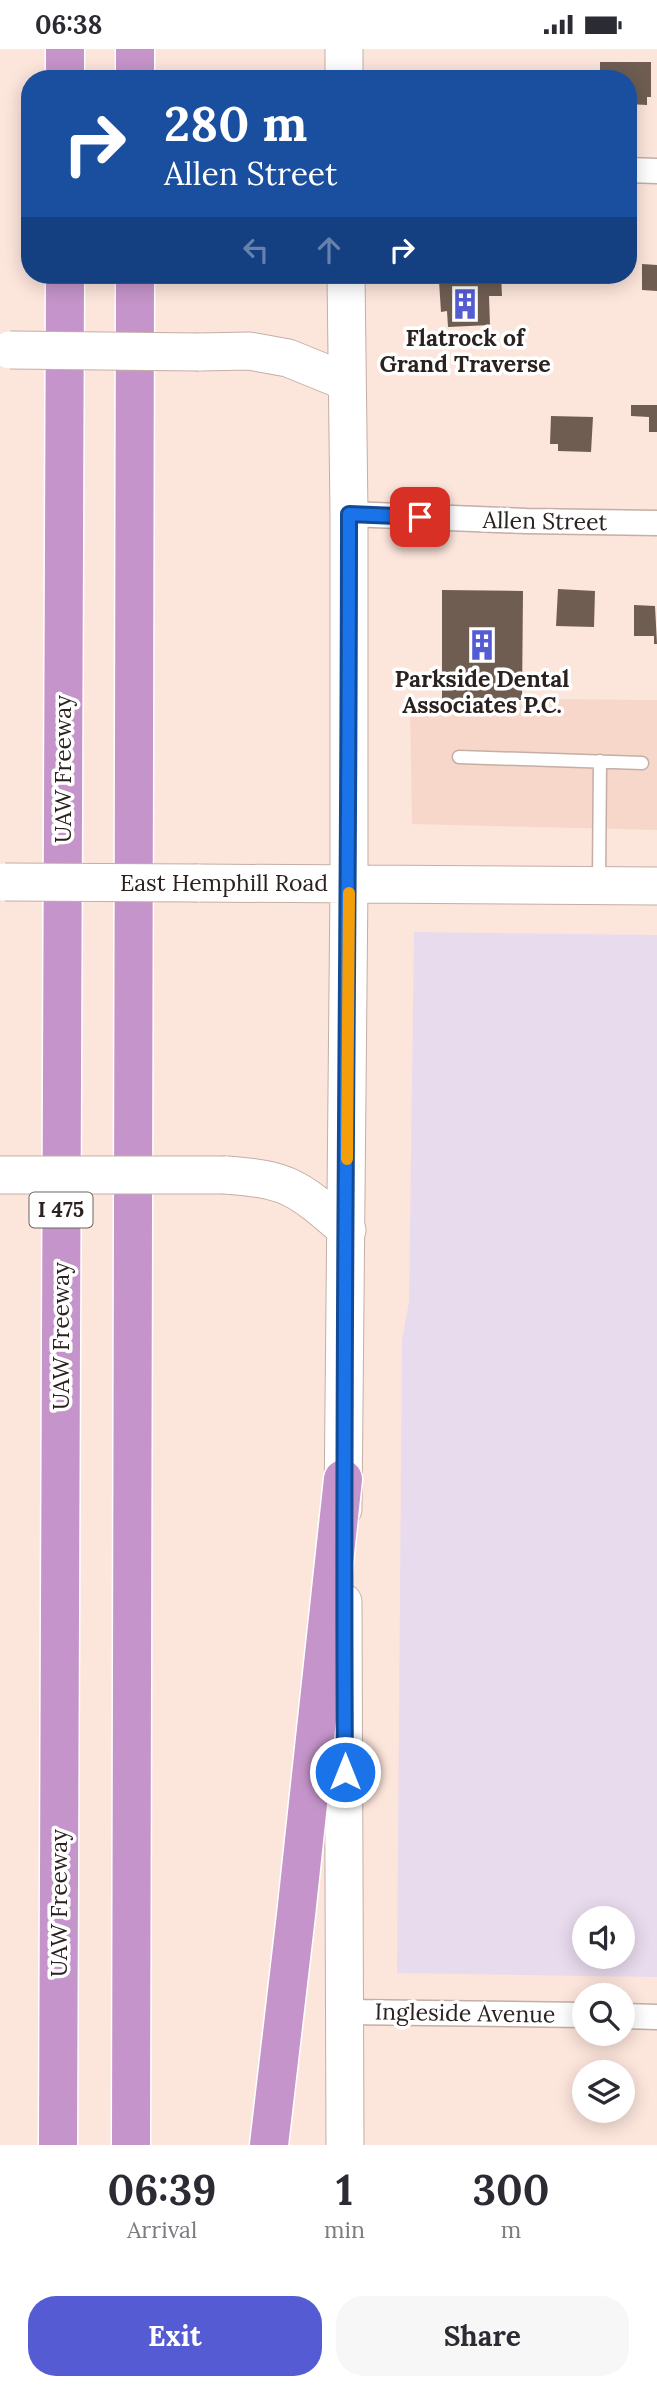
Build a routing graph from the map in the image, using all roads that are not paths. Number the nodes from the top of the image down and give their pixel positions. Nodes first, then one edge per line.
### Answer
1 (65, 49) edge
2 (135, 49) edge
3 (344, 49) edge
4 (65, 70) edge
5 (135, 70) edge
6 (344, 70) edge
7 (637, 170) edge
8 (657, 171) edge
9 (65, 284) edge
10 (135, 284) edge
11 (346, 284) edge
12 (5, 350) edge
13 (347, 382) junction
14 (349, 514) junction
15 (657, 523) edge
16 (459, 757) dead end
17 (600, 761) junction
18 (642, 763) dead end
19 (3, 882) edge
20 (349, 883) junction
21 (599, 885) junction
22 (657, 886) edge
23 (0, 1175) edge
24 (347, 1230) junction
25 (343, 1479) junction
26 (346, 2012) junction
27 (572, 2015) edge
28 (635, 2016) edge
29 (657, 2017) edge
30 (58, 2145) edge
31 (131, 2145) edge
32 (269, 2145) edge
33 (345, 2145) edge

1 - 4 highway
2 - 5 highway
3 - 6 main road
7 - 8 street
9 - 30 highway, UAW Freeway / I 475
10 - 31 highway
11 - 13 main road
12 - 13 main road, bridge
13 - 14 main road
14 - 15 street, Allen Street
14 - 20 main road
16 - 17 lane
17 - 18 lane
17 - 21 lane
19 - 20 main road, East Hemphill Road, bridge
20 - 21 main road, East Hemphill Road
20 - 24 main road
21 - 22 main road, East Hemphill Road
23 - 24 main road, bridge
24 - 25 main road
25 - 26 main road
25 - 32 highway
26 - 27 street, Ingleside Avenue
26 - 33 main road
28 - 29 street

